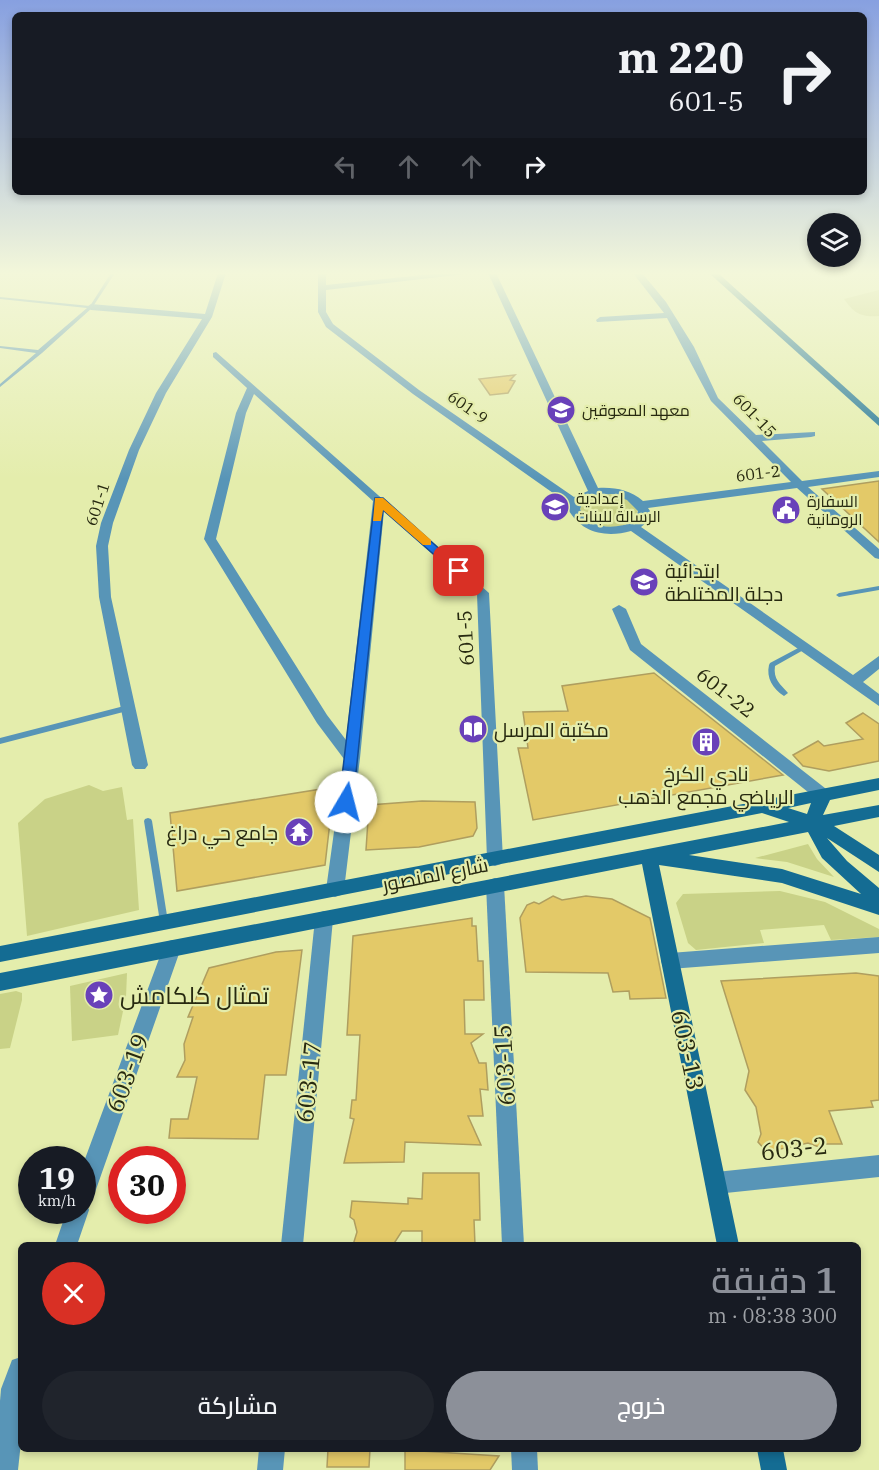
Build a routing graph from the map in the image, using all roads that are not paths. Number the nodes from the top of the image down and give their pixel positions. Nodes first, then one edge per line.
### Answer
1 (52, 342) edge
2 (193, 342) edge
3 (351, 342) edge
4 (524, 342) edge
5 (686, 342) edge
6 (789, 342) edge
7 (802, 342) edge
8 (0, 348) edge
9 (40, 352) junction
10 (216, 355) dead end
11 (0, 386) edge
12 (252, 387) junction
13 (879, 410) edge
14 (879, 423) edge
15 (811, 434) dead end
16 (753, 439) junction
17 (879, 474) edge
18 (799, 484) junction
19 (594, 492) junction
20 (379, 500) junction
21 (575, 503) junction
22 (641, 505) junction
23 (633, 527) junction
24 (879, 555) edge
25 (879, 588) edge
26 (839, 595) dead end
27 (618, 609) dead end
28 (804, 648) junction
29 (879, 661) edge
30 (853, 683) junction
31 (784, 693) dead end
32 (879, 701) edge
33 (128, 708) junction
34 (0, 741) edge
35 (352, 758) junction
36 (140, 765) dead end
37 (879, 784) edge
38 (824, 796) junction
39 (764, 808) junction
40 (879, 811) edge
41 (148, 821) dead end
42 (814, 824) junction
43 (649, 856) junction
44 (495, 859) junction
45 (879, 865) edge
46 (495, 885) junction
47 (334, 890) junction
48 (879, 898) edge
49 (879, 907) edge
50 (324, 919) junction
51 (165, 922) junction
52 (879, 945) edge
53 (172, 948) junction
54 (0, 954) edge
55 (670, 961) junction
56 (0, 982) edge
57 (96, 1159) edge
58 (879, 1166) edge
59 (716, 1184) junction
60 (73, 1224) edge
61 (67, 1242) edge
62 (292, 1242) edge
63 (513, 1242) edge
64 (727, 1242) edge
65 (18, 1378) edge
66 (272, 1452) edge
67 (524, 1452) edge
68 (771, 1452) edge
69 (5, 1470) edge
70 (270, 1470) edge
71 (525, 1470) edge
72 (774, 1470) edge

1 - 9 lane
2 - 33 street, 601-1
3 - 21 street, 601-9
4 - 19 street
5 - 16 street, 601-15
6 - 14 main road
7 - 13 main road
8 - 9 lane
9 - 11 lane
10 - 12 street, 601-5
12 - 20 street, 601-5
12 - 35 street
15 - 16 street
16 - 18 street, 601-15
17 - 18 street, 601-2
18 - 22 street, 601-2
18 - 24 street, 601-15
19 - 21 street
19 - 22 street
20 - 35 street
20 - 44 street, 601-5
21 - 23 street
22 - 23 street
23 - 28 street
25 - 26 lane
27 - 38 street, 601-22
28 - 30 street
28 - 31 lane
29 - 30 street
30 - 32 street
33 - 34 lane
33 - 36 street, 601-1
35 - 47 street
37 - 38 main road, شارع المنصور
38 - 39 main road, شارع المنصور
38 - 42 main road
39 - 42 main road
39 - 44 main road, شارع المنصور
40 - 42 main road, شارع المنصور
41 - 51 lane
42 - 43 main road, شارع المنصور
42 - 45 main road
42 - 48 main road
43 - 46 main road, شارع المنصور
43 - 49 main road
43 - 55 main road, 603-13
44 - 47 main road, شارع المنصور
46 - 50 main road, شارع المنصور
46 - 63 street, 603-15
47 - 51 main road, شارع المنصور
50 - 53 main road, شارع المنصور
50 - 62 street, 603-17
51 - 54 main road, شارع المنصور
52 - 55 street
53 - 56 main road, شارع المنصور
53 - 57 street, 603-19
55 - 59 main road, 603-13
58 - 59 street, 603-2
59 - 64 main road, 603-13
60 - 61 street
65 - 69 street
66 - 70 street
67 - 71 street
68 - 72 main road

